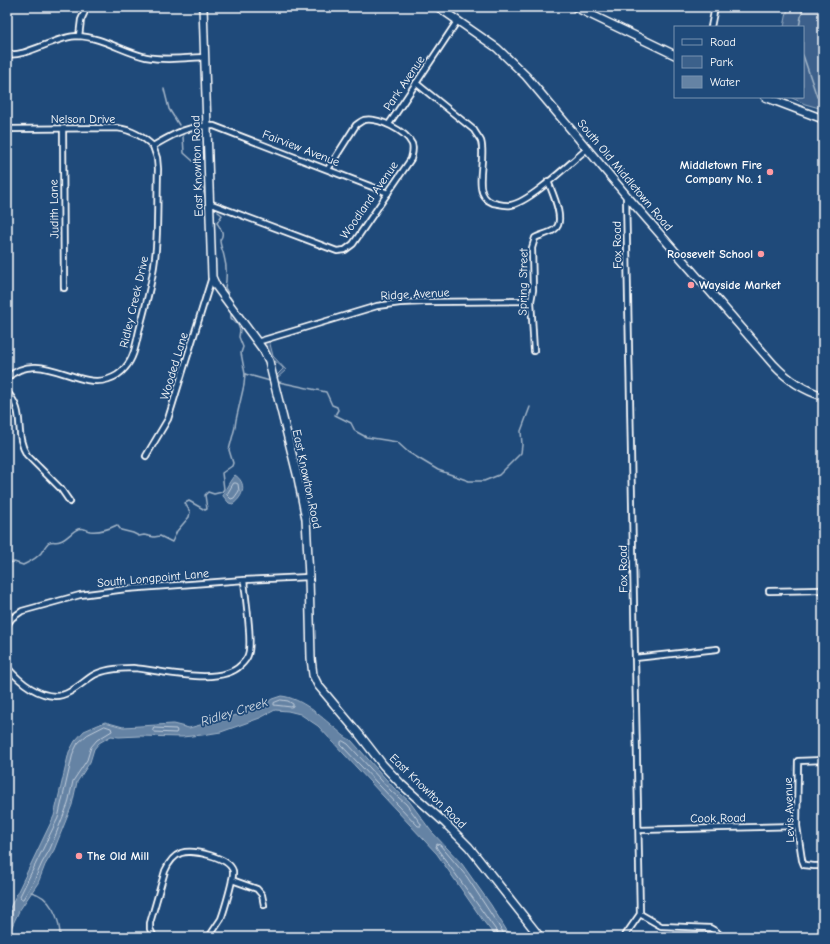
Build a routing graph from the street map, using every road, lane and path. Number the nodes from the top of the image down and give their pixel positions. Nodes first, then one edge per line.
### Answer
1 (87, 7) edge
2 (203, 7) edge
3 (438, 7) edge
4 (574, 7) edge
5 (715, 7) edge
6 (458, 20) junction
7 (711, 26) edge
8 (79, 36) junction
9 (7, 54) edge
10 (674, 55) edge
11 (204, 57) junction
12 (416, 83) junction
13 (768, 98) edge
14 (823, 119) edge
15 (389, 124) junction
16 (206, 126) junction
17 (7, 129) edge
18 (63, 129) junction
19 (153, 146) junction
20 (587, 148) junction
21 (328, 169) junction
22 (548, 181) junction
23 (388, 193) junction
24 (626, 195) junction
25 (209, 203) junction
26 (212, 277) junction
27 (64, 288) dead end
28 (531, 301) junction
29 (258, 342) junction
30 (534, 352) dead end
31 (7, 378) edge
32 (7, 392) edge
33 (823, 396) edge
34 (146, 456) dead end
35 (70, 502) dead end
36 (309, 577) junction
37 (244, 580) junction
38 (823, 590) edge
39 (769, 591) dead end
40 (7, 625) edge
41 (717, 649) dead end
42 (635, 658) junction
43 (7, 667) edge
44 (823, 760) edge
45 (797, 826) junction
46 (639, 830) junction
47 (823, 866) edge
48 (232, 880) junction
49 (264, 905) dead end
50 (640, 914) junction
51 (154, 937) edge
52 (209, 937) edge
53 (540, 937) edge
54 (624, 937) edge
55 (722, 937) edge

1 - 8 street
2 - 11 main road, East Knowlton Road
3 - 6 main road, South Old Middletown Road
4 - 10 main road
5 - 7 street
6 - 12 street, Park Avenue
6 - 20 main road, South Old Middletown Road
8 - 9 street
8 - 11 street
11 - 16 main road, East Knowlton Road
12 - 15 street, Park Avenue
12 - 22 street
13 - 14 main road
15 - 21 street, Park Avenue
15 - 23 street, Woodland Avenue
16 - 19 street
16 - 21 street, Fairview Avenue
16 - 25 main road, East Knowlton Road
17 - 18 street, Nelson Drive
18 - 19 street, Nelson Drive
18 - 27 street, Judith Lane
19 - 31 street, Ridley Creek Drive
20 - 22 street
20 - 24 main road, South Old Middletown Road
21 - 23 street, Fairview Avenue
22 - 28 street, Spring Street
23 - 25 street, Woodland Avenue
24 - 33 main road, South Old Middletown Road
24 - 42 street, Fox Road
25 - 26 main road, East Knowlton Road
26 - 29 main road, East Knowlton Road
26 - 34 street, Wooded Lane
28 - 29 street, Ridge Avenue
28 - 30 street, Spring Street
29 - 36 main road, East Knowlton Road
32 - 35 street
36 - 37 street, South Longpoint Lane
36 - 53 main road, East Knowlton Road
37 - 40 street, South Longpoint Lane
37 - 43 street
38 - 39 street
41 - 42 street
42 - 46 street, Fox Road
44 - 45 street, Levis Avenue
45 - 46 street, Cook Road
45 - 47 street, Levis Avenue
46 - 50 street, Fox Road
48 - 49 street
48 - 51 street
48 - 52 street
50 - 54 street
50 - 55 street

